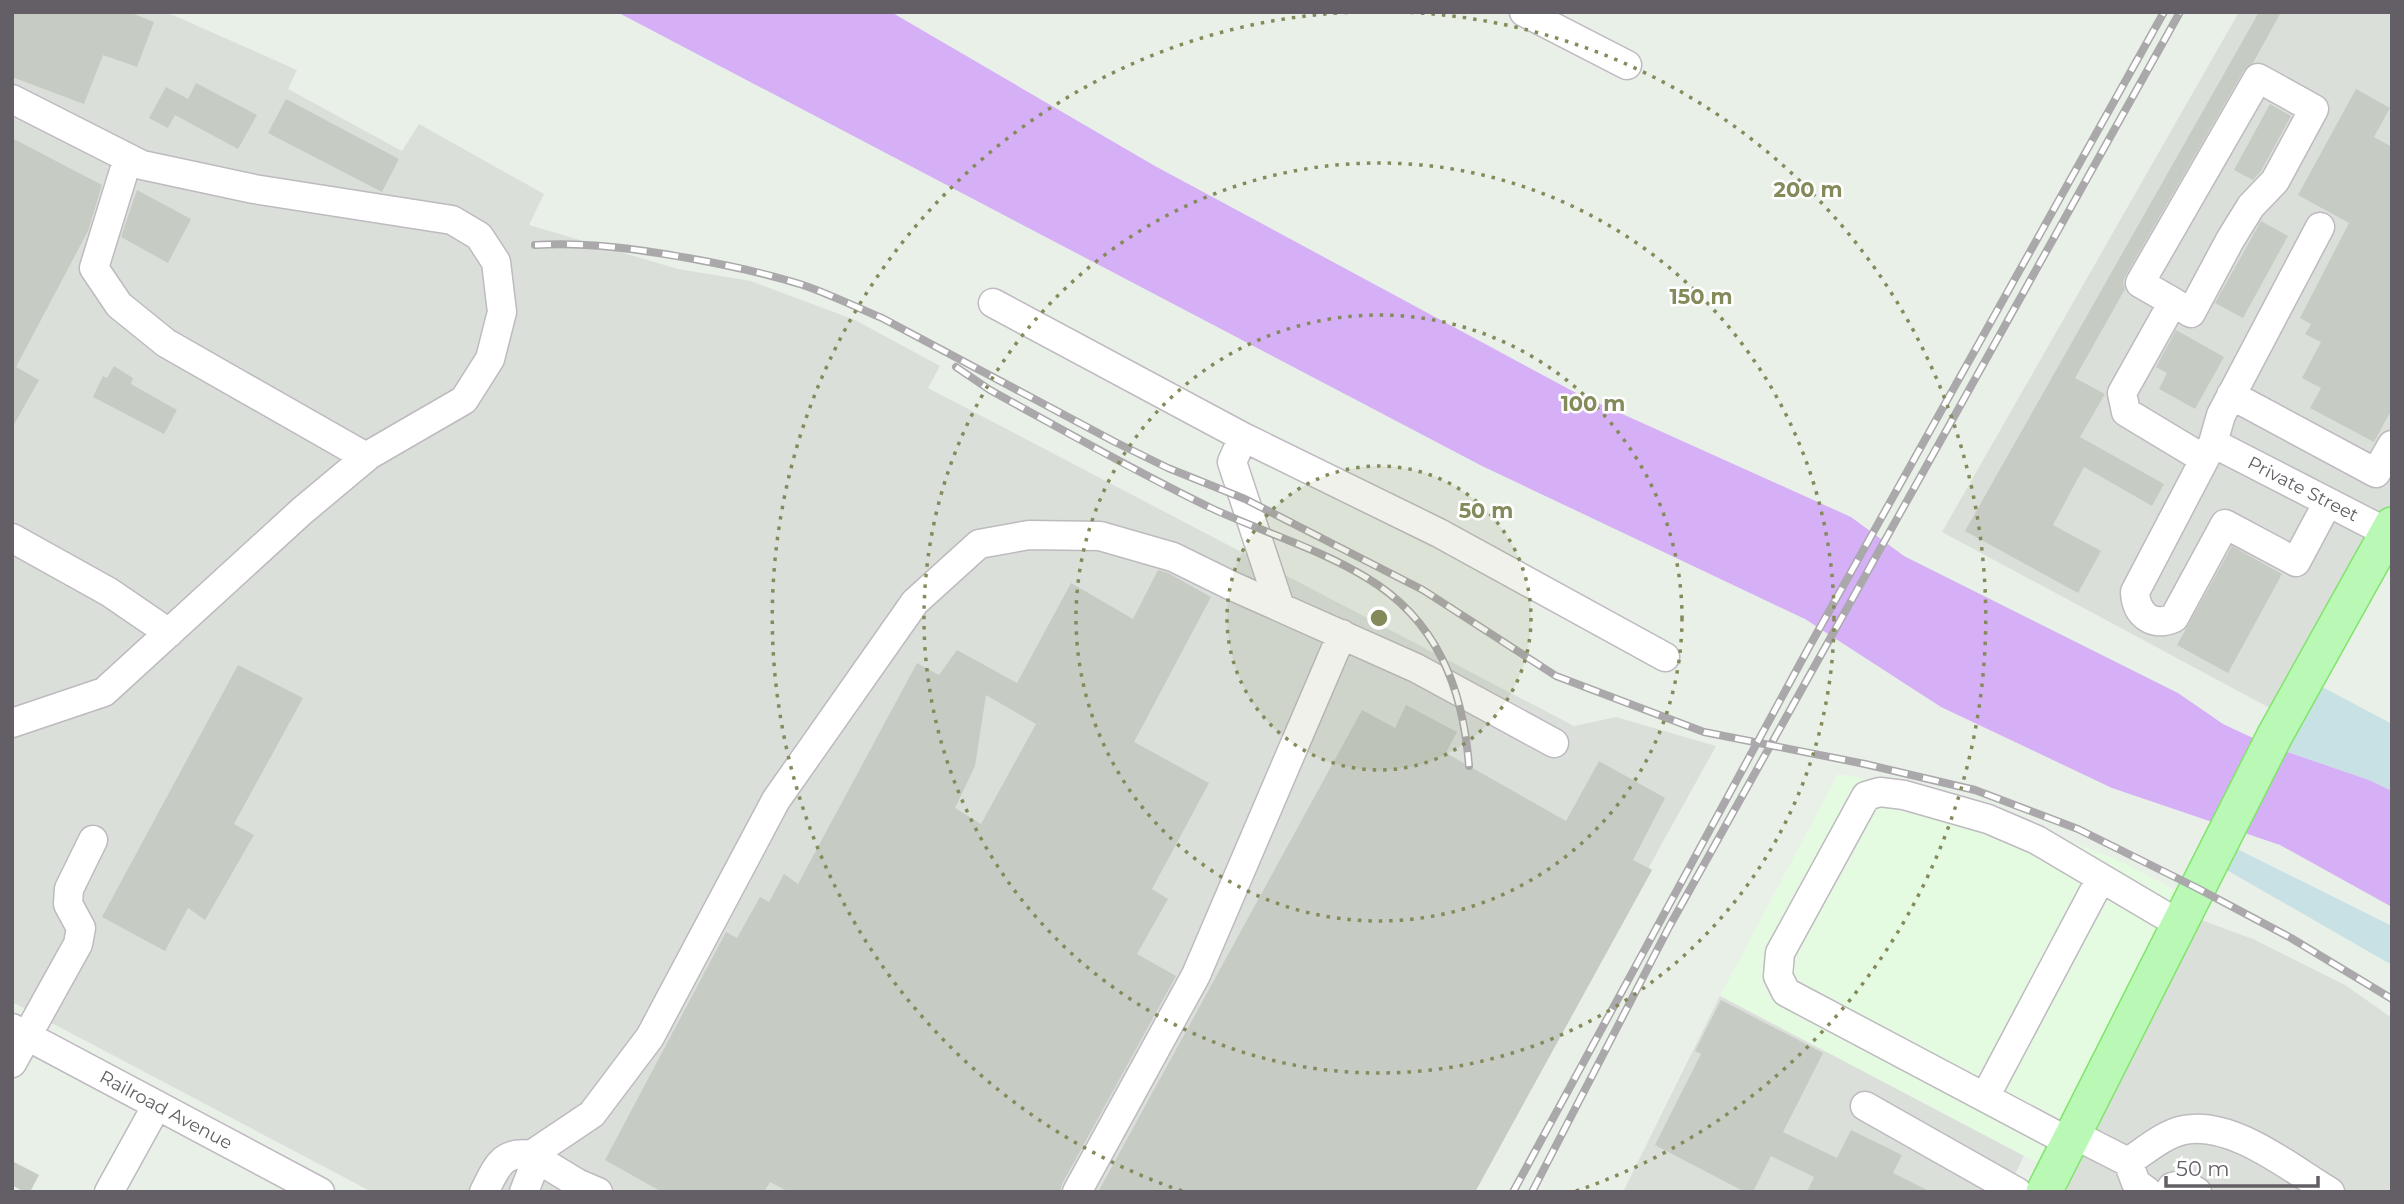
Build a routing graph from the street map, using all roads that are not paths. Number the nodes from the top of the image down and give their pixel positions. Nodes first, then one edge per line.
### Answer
1 (1524, 12) edge
2 (1627, 65) dead end
3 (12, 99) edge
4 (128, 158) junction
5 (2320, 227) dead end
6 (2173, 302) junction
7 (993, 303) dead end
8 (2231, 395) junction
9 (1243, 437) junction
10 (2392, 445) edge
11 (2208, 451) junction
12 (366, 457) junction
13 (2328, 502) junction
14 (2390, 531) edge
15 (12, 538) edge
16 (1280, 607) junction
17 (169, 633) junction
18 (1342, 634) junction
19 (1665, 657) dead end
20 (12, 723) edge
21 (1554, 743) dead end
22 (93, 840) dead end
23 (2101, 878) junction
24 (2179, 924) junction
25 (20, 1032) edge
26 (12, 1063) edge
27 (1985, 1097) junction
28 (157, 1105) junction
29 (1865, 1107) dead end
30 (2071, 1138) junction
31 (531, 1155) junction
32 (2128, 1162) junction
33 (291, 1185) edge
34 (582, 1189) edge
35 (109, 1192) edge
36 (320, 1192) edge
37 (484, 1192) edge
38 (524, 1192) edge
39 (1077, 1192) edge
40 (2017, 1192) edge
41 (2044, 1192) edge
42 (2148, 1192) edge
43 (2169, 1192) edge
44 (2197, 1192) edge
45 (2330, 1192) edge

1 - 2 street
3 - 4 street
4 - 12 street
4 - 12 street
5 - 8 street
6 - 6 street
6 - 11 street, Private Street
7 - 9 street
8 - 10 street
8 - 11 street
9 - 16 street
9 - 19 street
11 - 13 street, Private Street
11 - 13 street
12 - 17 street
13 - 14 street, Private Street
14 - 24 main road
15 - 17 street
16 - 18 street
16 - 31 street
17 - 20 street
18 - 21 street
18 - 39 street
22 - 25 street
23 - 24 street
23 - 27 street
23 - 27 street
24 - 30 main road
25 - 26 street
25 - 28 street, Railroad Avenue
27 - 30 street
28 - 33 street, Railroad Avenue
28 - 35 street
29 - 40 street
30 - 32 street
30 - 41 main road
31 - 34 street
31 - 37 street
31 - 38 street
32 - 42 street
32 - 45 street
33 - 36 street, Railroad Avenue
43 - 44 street

